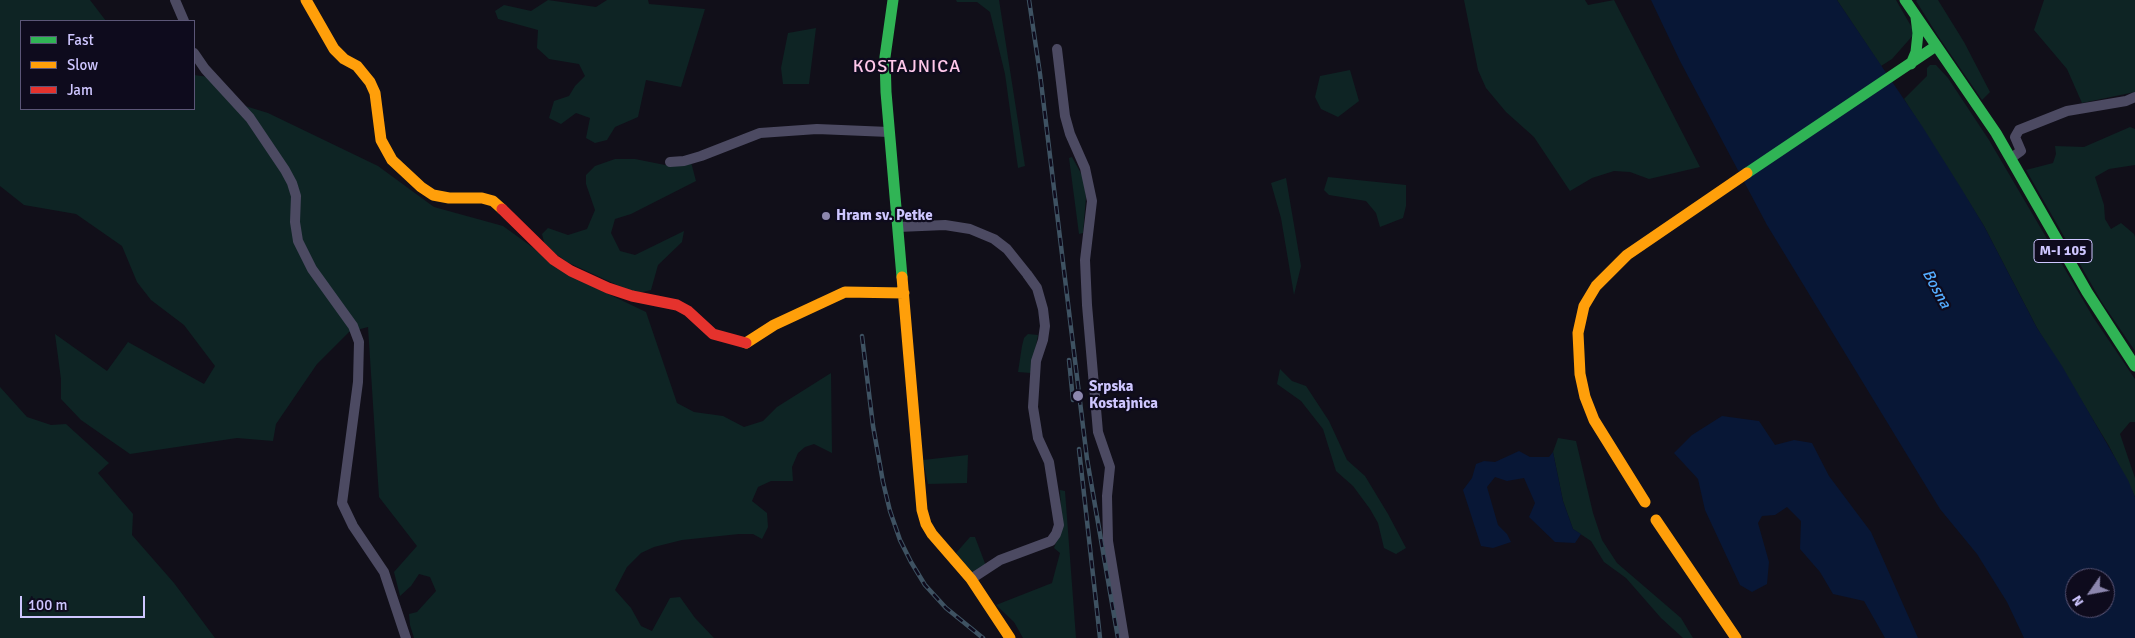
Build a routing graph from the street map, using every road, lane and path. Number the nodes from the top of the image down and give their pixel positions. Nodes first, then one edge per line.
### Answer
1 (175, 0) edge
2 (306, 0) edge
3 (893, 0) edge
4 (1905, 0) edge
5 (1916, 17) junction
6 (184, 20) edge
7 (1936, 46) junction
8 (1057, 50) dead end
9 (195, 54) edge
10 (1911, 64) junction
11 (2135, 97) edge
12 (889, 132) junction
13 (2012, 158) junction
14 (670, 162) dead end
15 (898, 227) junction
16 (904, 293) junction
17 (2135, 366) edge
18 (1645, 502) dead end
19 (1656, 520) dead end
20 (970, 579) junction
21 (1735, 635) edge
22 (406, 638) edge
23 (1010, 638) edge
24 (1124, 638) edge

1 - 6 street
2 - 16 main road
3 - 12 main road
4 - 5 main road, M-I 105
5 - 7 main road, M-I 105
5 - 10 main road
7 - 10 main road
7 - 13 main road, M-I 105
8 - 24 street
9 - 22 street
10 - 18 main road
11 - 13 street
12 - 14 street
12 - 15 main road
13 - 17 main road, M-I 105
15 - 16 main road
15 - 20 street
16 - 20 main road
19 - 21 main road
20 - 23 main road

